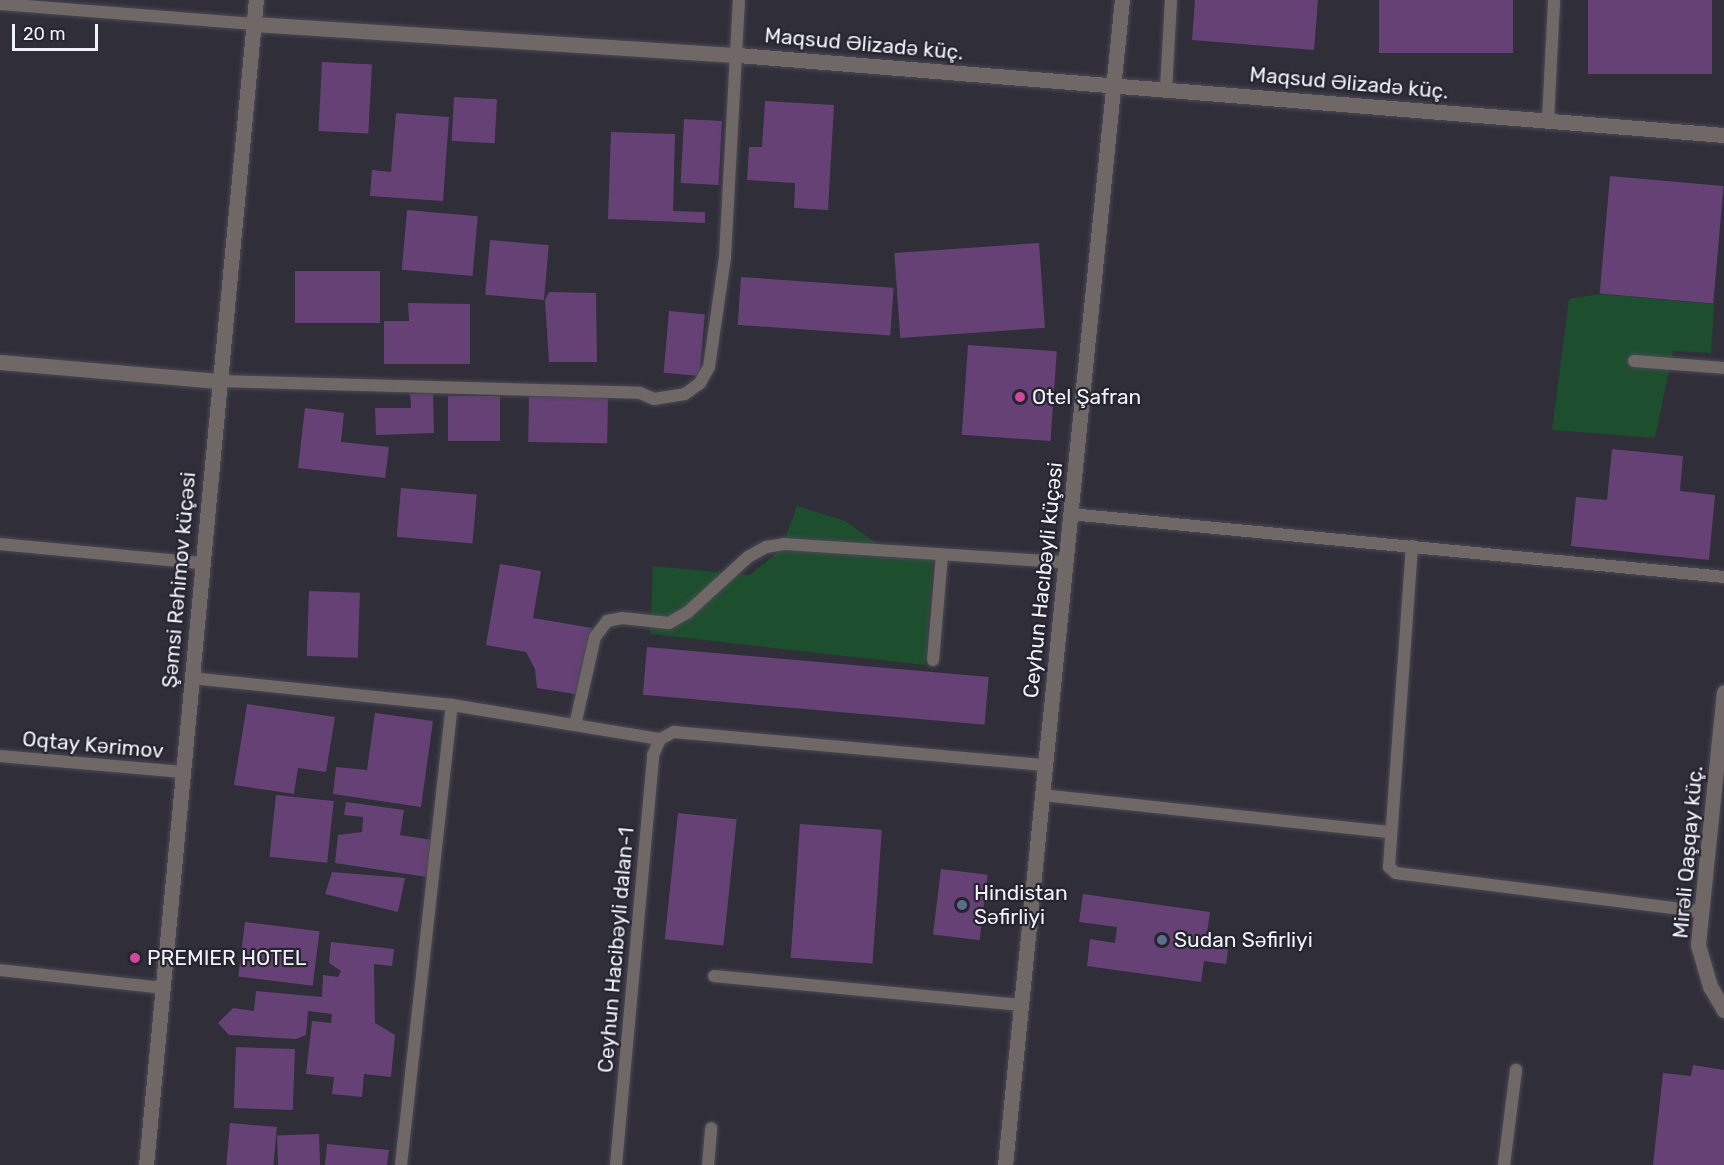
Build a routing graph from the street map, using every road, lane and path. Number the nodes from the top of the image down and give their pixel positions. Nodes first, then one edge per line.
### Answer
1 (256, 0) edge
2 (739, 0) edge
3 (1122, 0) edge
4 (1171, 0) edge
5 (1554, 0) edge
6 (0, 4) edge
7 (254, 24) junction
8 (738, 55) junction
9 (1114, 85) junction
10 (1166, 89) junction
11 (1548, 120) junction
12 (1724, 135) edge
13 (1634, 361) dead end
14 (0, 362) edge
15 (1724, 368) edge
16 (218, 381) junction
17 (1070, 514) junction
18 (0, 544) edge
19 (1412, 546) junction
20 (942, 555) junction
21 (1066, 562) junction
22 (202, 563) junction
23 (1724, 577) edge
24 (933, 660) dead end
25 (191, 678) junction
26 (1724, 692) edge
27 (452, 705) junction
28 (575, 724) junction
29 (660, 739) junction
30 (0, 756) edge
31 (1045, 765) junction
32 (182, 772) junction
33 (1042, 795) junction
34 (1389, 832) junction
35 (1703, 912) junction
36 (0, 970) edge
37 (714, 976) dead end
38 (163, 987) junction
39 (1021, 1005) junction
40 (1724, 1010) edge
41 (1516, 1070) dead end
42 (711, 1128) dead end
43 (146, 1165) edge
44 (401, 1165) edge
45 (616, 1165) edge
46 (708, 1165) edge
47 (1006, 1165) edge
48 (1504, 1165) edge

1 - 7 street, Şəmsi Rəhimov küçəsi
2 - 8 lane
3 - 9 street, Ceyhun Hacıbəyli küçəsi
4 - 10 lane
5 - 11 lane
6 - 7 lane, Maqsud Əlizadə küç.
7 - 8 street, Maqsud Əlizadə küç.
7 - 16 street, Şəmsi Rəhimov küçəsi
8 - 9 street, Maqsud Əlizadə küç.
8 - 16 lane
9 - 10 street, Maqsud Əlizadə küç.
9 - 17 street, Ceyhun Hacıbəyli küçəsi
10 - 11 street, Maqsud Əlizadə küç.
11 - 12 street, Maqsud Əlizadə küç.
13 - 15 lane
14 - 16 street
16 - 22 street, Şəmsi Rəhimov küçəsi
17 - 19 lane
17 - 21 street, Ceyhun Hacıbəyli küçəsi
18 - 22 lane
19 - 23 lane
19 - 34 lane
20 - 21 lane
20 - 24 lane
20 - 28 lane
21 - 31 street, Ceyhun Hacıbəyli küçəsi
22 - 25 street, Şəmsi Rəhimov küçəsi
25 - 27 lane
25 - 32 street, Şəmsi Rəhimov küçəsi
26 - 35 street, Mirəli Qaşqay küç.
27 - 28 lane
27 - 44 lane
28 - 29 lane
29 - 31 lane
29 - 45 lane, Ceyhun Hacibəyli dalan-1
30 - 32 lane, Oqtay Kərimov
31 - 33 street, Ceyhun Hacıbəyli küçəsi
32 - 38 street, Şəmsi Rəhimov küçəsi
33 - 34 lane
33 - 39 street, Ceyhun Hacıbəyli küçəsi
34 - 35 lane
35 - 40 street, Mirəli Qaşqay küç.
36 - 38 lane
37 - 39 lane
38 - 43 street, Şəmsi Rəhimov küçəsi
39 - 47 street, Ceyhun Hacıbəyli küçəsi
41 - 48 lane
42 - 46 lane

